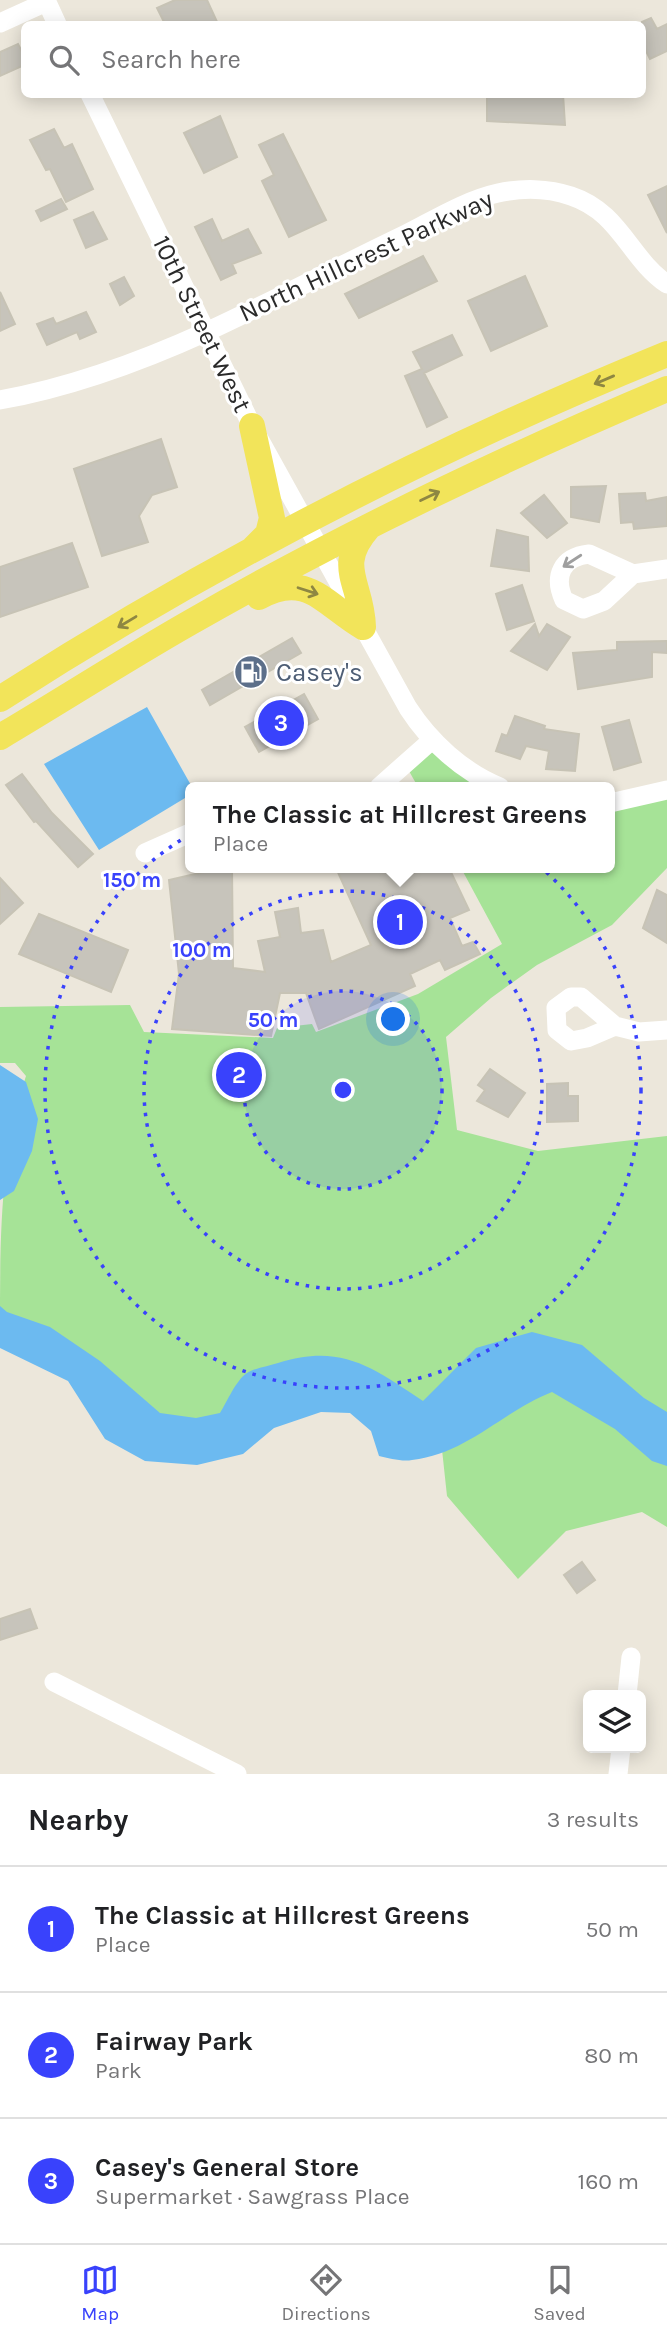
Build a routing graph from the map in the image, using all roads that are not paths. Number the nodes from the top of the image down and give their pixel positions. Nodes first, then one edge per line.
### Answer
1 (46, 1) edge
2 (56, 21) edge
3 (0, 23) edge
4 (92, 98) edge
5 (667, 284) edge
6 (206, 332) junction
7 (667, 354) edge
8 (667, 389) edge
9 (0, 400) edge
10 (530, 413) junction
11 (252, 426) junction
12 (304, 523) junction
13 (369, 527) junction
14 (250, 552) junction
15 (319, 552) junction
16 (667, 569) edge
17 (634, 574) dead end
18 (363, 627) junction
19 (0, 699) edge
20 (29, 720) junction
21 (0, 736) edge
22 (432, 740) junction
23 (385, 782) edge
24 (491, 782) edge
25 (667, 790) edge
26 (615, 802) edge
27 (185, 835) edge
28 (145, 853) dead end
29 (615, 1026) dead end
30 (667, 1030) edge
31 (631, 1657) dead end
32 (54, 1682) dead end
33 (628, 1690) edge
34 (620, 1753) edge
35 (237, 1774) edge
36 (618, 1774) edge

1 - 2 street
1 - 3 street
4 - 6 street, 10th Street West
5 - 6 street, North Hillcrest Parkway
6 - 9 street, North Hillcrest Parkway
6 - 11 street, 10th Street West
7 -> 10 main road
13 -> 8 main road
10 - 12 main road
10 - 15 main road
11 - 12 street, 10th Street West
11 - 14 main road
12 - 14 main road
12 - 15 street, 10th Street West
12 - 21 main road
13 - 15 main road
13 - 18 main road
14 -> 19 main road
15 - 18 street, 10th Street West
15 - 20 main road
16 - 17 street
20 -> 18 main road
18 - 22 street, 10th Street West
20 - 21 main road
22 - 23 street
22 - 24 street, 10th Street West
25 - 26 street
27 - 28 street
29 - 30 street
31 - 33 street
32 - 35 street
34 - 36 street

